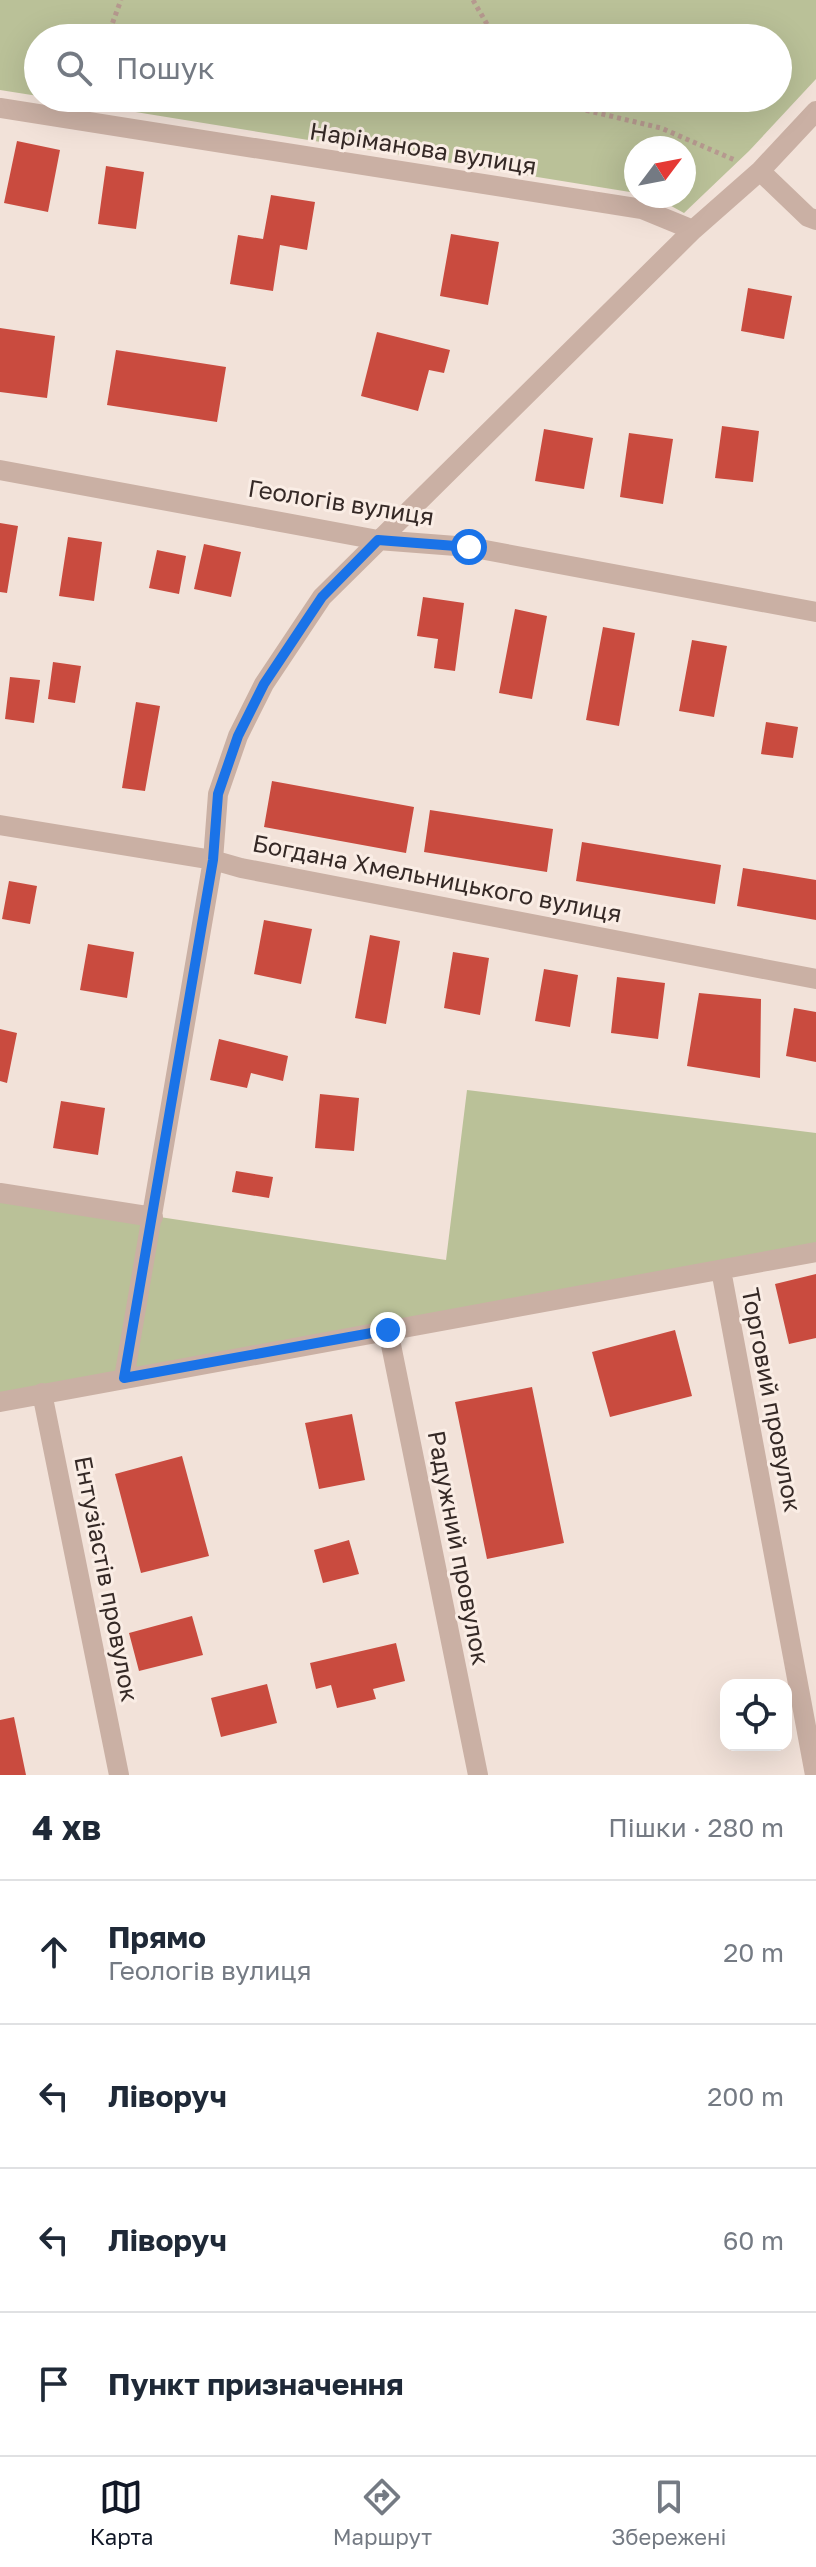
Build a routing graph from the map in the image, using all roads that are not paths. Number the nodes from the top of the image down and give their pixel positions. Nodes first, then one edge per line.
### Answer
1 (0, 108) edge
2 (816, 111) edge
3 (24, 112) edge
4 (25, 112) edge
5 (760, 171) junction
6 (816, 220) edge
7 (693, 230) junction
8 (0, 470) edge
9 (378, 540) junction
10 (816, 612) edge
11 (0, 825) edge
12 (213, 860) junction
13 (816, 979) edge
14 (0, 1193) edge
15 (153, 1217) junction
16 (816, 1252) edge
17 (721, 1270) junction
18 (388, 1330) junction
19 (124, 1378) junction
20 (42, 1393) junction
21 (0, 1402) edge
22 (119, 1775) edge
23 (478, 1775) edge
24 (815, 1775) edge

1 - 3 street, Наріманова вулиця
2 - 5 street
4 - 7 street, Наріманова вулиця
5 - 6 street
5 - 7 street
7 - 9 street
8 - 9 street, Геологів вулиця
9 - 10 street, Геологів вулиця
9 - 12 street
11 - 12 street, Богдана Хмельницького вулиця
12 - 13 street, Богдана Хмельницького вулиця
12 - 15 street
14 - 15 street
15 - 19 street
16 - 17 street
17 - 18 street
17 - 24 street, Торговий провулок
18 - 19 street
18 - 23 street, Радужний провулок
19 - 20 street
20 - 21 street
20 - 22 street, Ентузіастів провулок

